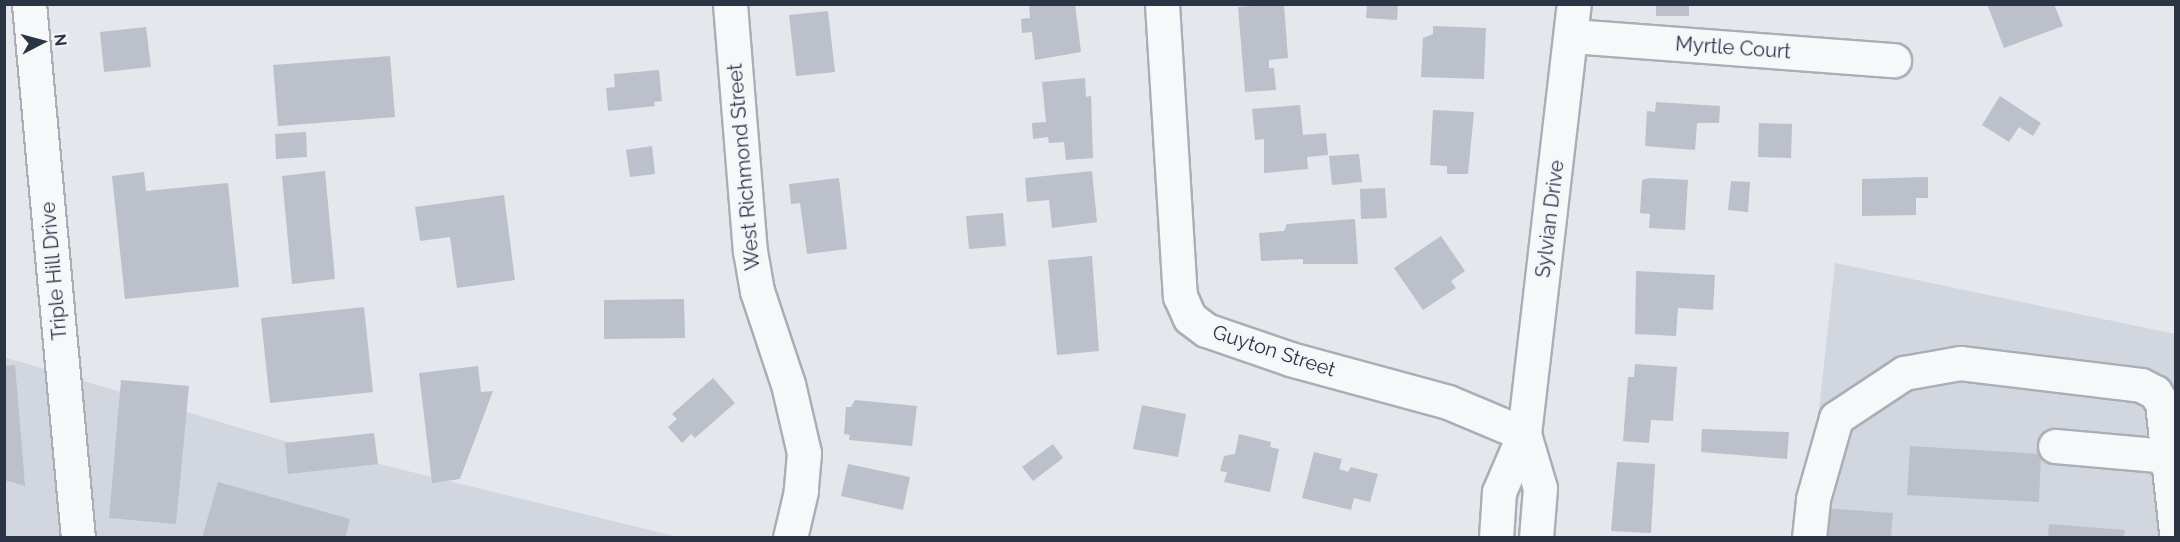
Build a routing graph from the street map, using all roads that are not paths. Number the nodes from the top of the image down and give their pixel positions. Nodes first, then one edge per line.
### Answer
1 (28, 4) edge
2 (730, 4) edge
3 (1162, 4) edge
4 (1573, 20) edge
5 (1894, 60) dead end
6 (1524, 434) junction
7 (2055, 446) dead end
8 (2167, 456) junction
9 (2175, 531) edge
10 (78, 537) edge
11 (790, 537) edge
12 (1496, 537) edge
13 (1536, 537) edge
14 (1809, 537) edge

1 - 10 street, Triple Hill Drive
2 - 11 street, West Richmond Street
3 - 6 street, Guyton Street
4 - 5 street, Myrtle Court
4 - 6 street, Sylvian Drive
6 - 12 street, Sylvian Drive
6 - 13 street, Sylvian Drive
7 - 8 street
8 - 9 street
8 - 14 street

